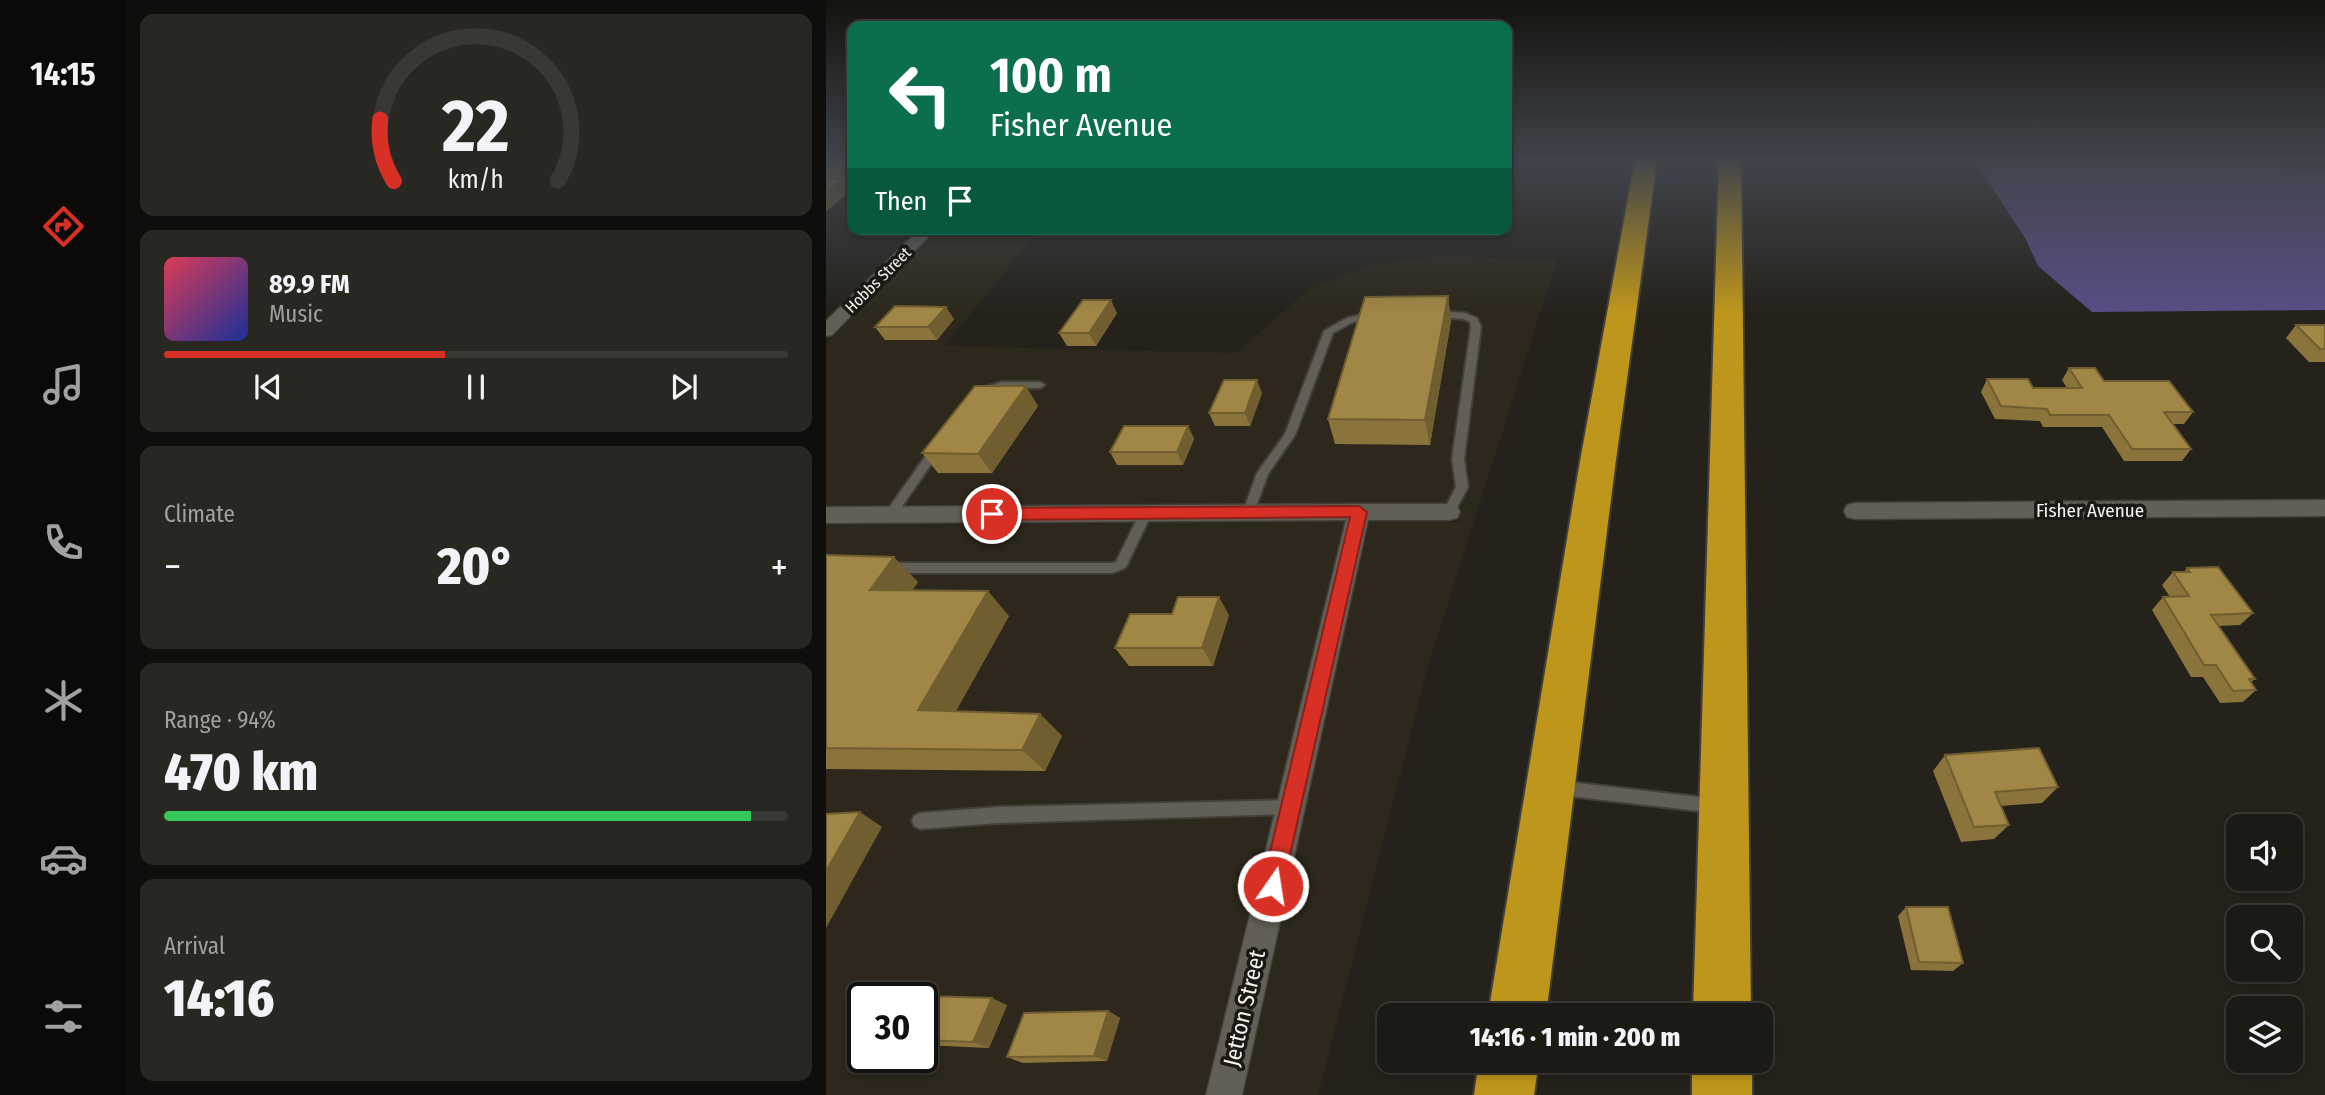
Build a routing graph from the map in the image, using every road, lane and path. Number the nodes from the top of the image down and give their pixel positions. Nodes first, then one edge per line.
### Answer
1 (1638, 211) edge
2 (1730, 211) edge
3 (923, 235) edge
4 (1419, 314) edge
5 (1380, 315) edge
6 (826, 331) edge
7 (1040, 385) dead end
8 (977, 398) edge
9 (942, 441) edge
10 (2325, 508) edge
11 (1855, 511) dead end
12 (1249, 512) junction
13 (1359, 512) junction
14 (1449, 512) joint
15 (1146, 513) junction
16 (826, 515) edge
17 (890, 515) junction
18 (869, 568) edge
19 (1112, 568) joint
20 (1552, 788) junction
21 (1291, 807) junction
22 (1724, 807) junction
23 (920, 821) dead end
24 (1519, 1003) edge
25 (1723, 1003) edge
26 (1507, 1073) edge
27 (1722, 1073) edge
28 (1224, 1095) edge
29 (1504, 1095) edge
30 (1722, 1095) edge

1 - 20 highway
2 - 22 highway
3 - 6 street, Hobbs Street
4 - 14 lane
5 - 12 lane
7 - 8 lane
9 - 17 lane
10 - 11 street, Fisher Avenue
12 - 13 street
12 - 15 street
13 - 14 street
13 - 21 street, Jetton Street
15 - 17 street
15 - 19 lane
16 - 17 street
18 - 19 lane
20 - 22 lane
20 - 24 highway
21 - 23 lane
21 - 28 street, Jetton Street
22 - 25 highway
26 - 29 highway
27 - 30 highway

